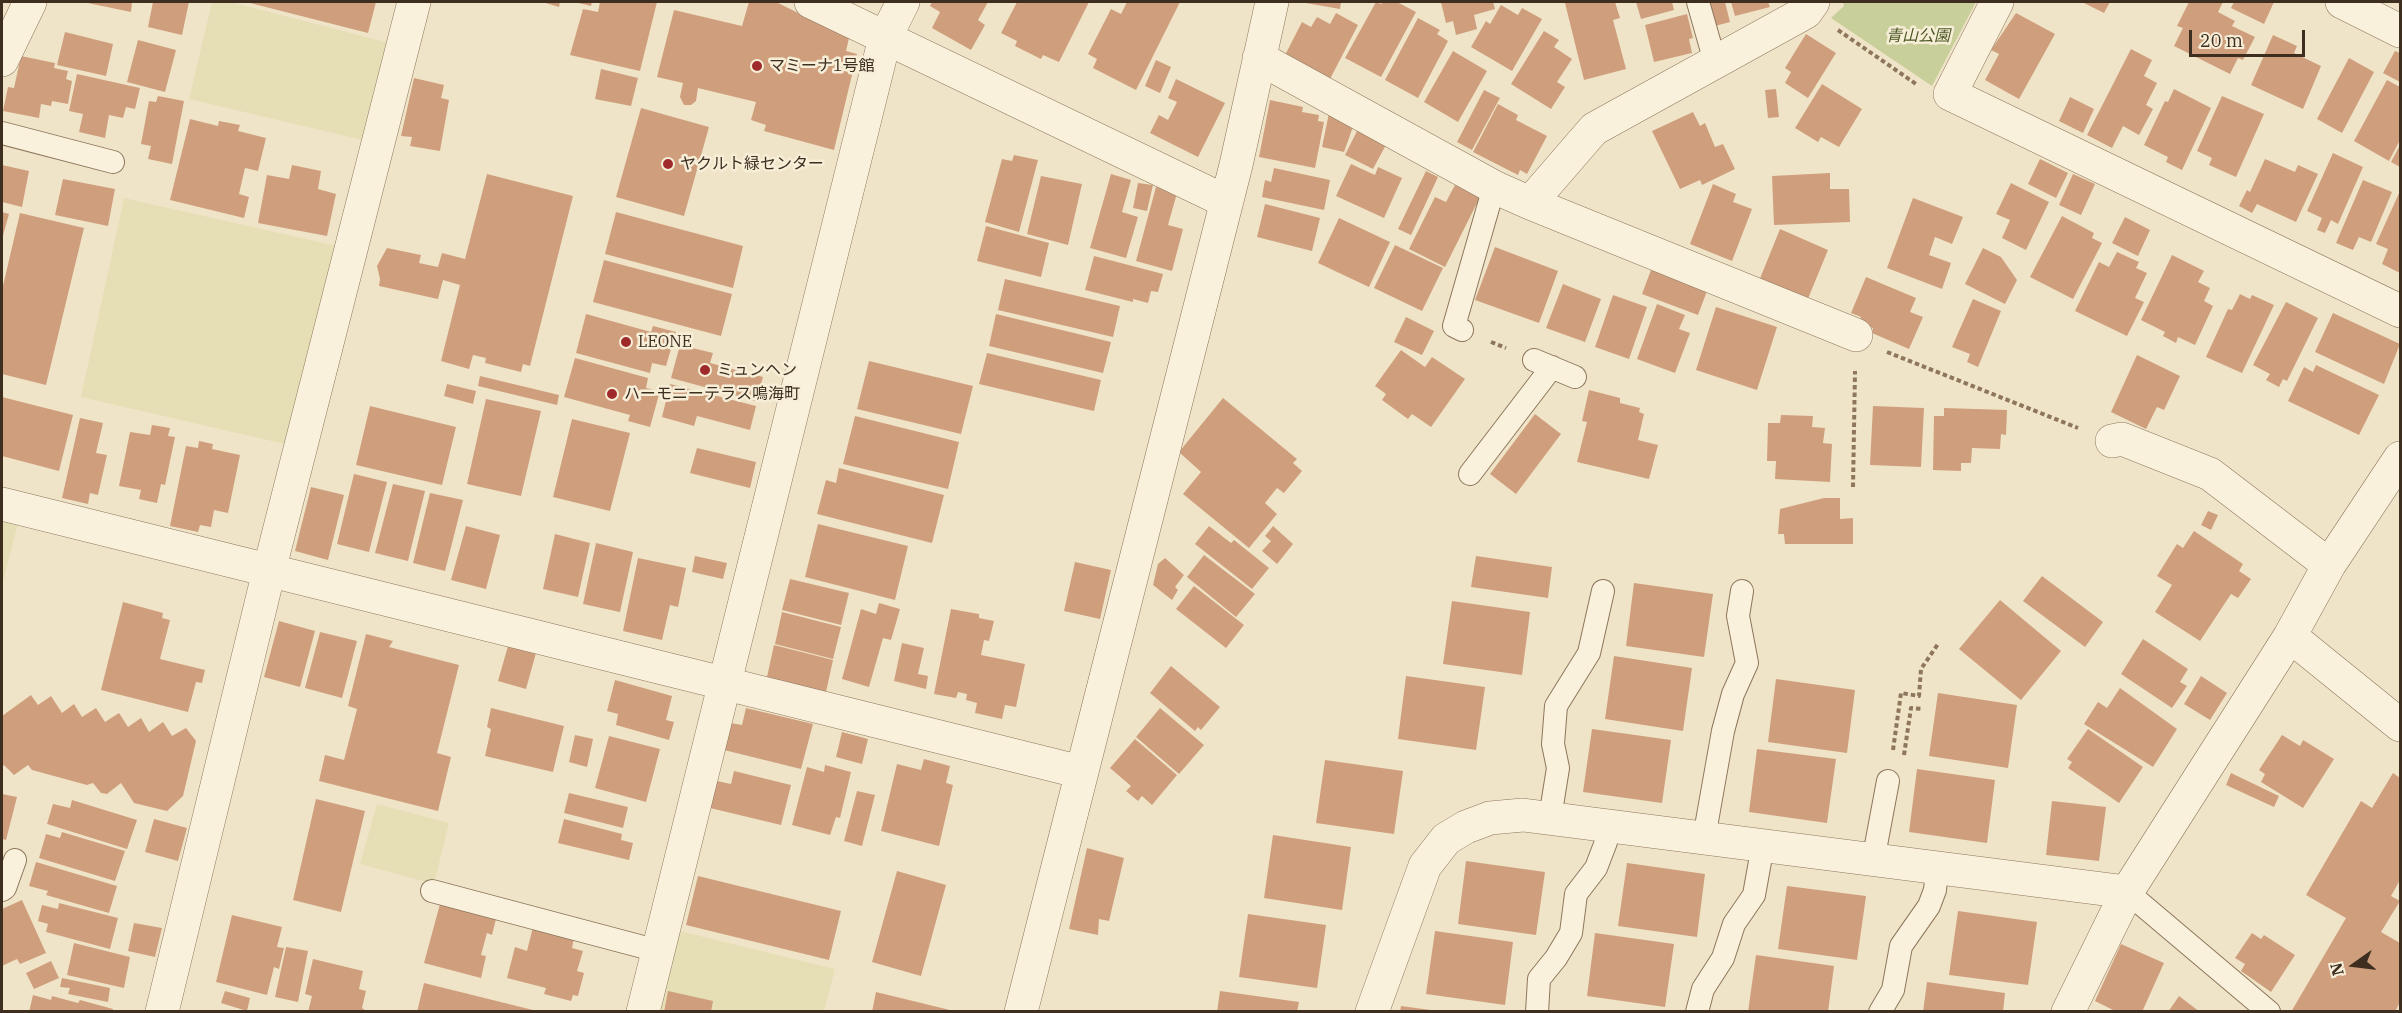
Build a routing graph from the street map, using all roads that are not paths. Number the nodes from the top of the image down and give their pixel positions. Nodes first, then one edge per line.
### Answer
1 (30, 2) edge
2 (414, 2) edge
3 (811, 2) edge
4 (903, 2) edge
5 (1272, 2) edge
6 (1698, 2) edge
7 (1997, 2) edge
8 (2342, 2) edge
9 (1809, 7) edge
10 (2400, 31) edge
11 (885, 38) junction
12 (1259, 58) junction
13 (2, 60) edge
14 (1714, 62) junction
15 (2, 134) edge
16 (112, 162) dead end
17 (1494, 187) junction
18 (1225, 201) junction
19 (1530, 203) junction
20 (2400, 311) edge
21 (1462, 330) road end
22 (1856, 334) road end
23 (1575, 377) dead end
24 (2112, 441) dead end
25 (2400, 458) edge
26 (1470, 474) dead end
27 (2, 504) edge
28 (2329, 565) junction
29 (269, 571) junction
30 (1603, 591) dead end
31 (1742, 591) dead end
32 (2290, 636) junction
33 (724, 684) junction
34 (2400, 725) edge
35 (1081, 772) junction
36 (1888, 781) road end
37 (1550, 818) junction
38 (1608, 826) junction
39 (1704, 838) junction
40 (1763, 845) junction
41 (15, 860) dead end
42 (1874, 861) junction
43 (1937, 870) junction
44 (2, 890) edge
45 (432, 891) dead end
46 (2127, 892) junction
47 (658, 951) junction
48 (162, 1011) edge
49 (643, 1011) edge
50 (1021, 1011) edge
51 (1372, 1011) edge
52 (1537, 1011) edge
53 (1696, 1011) edge
54 (1880, 1011) edge
55 (2068, 1011) edge
56 (2269, 1011) edge

1 - 13 street
2 - 29 street
3 - 11 street
4 - 11 street
5 - 12 street
6 - 14 lane
7 - 20 street
8 - 10 street
9 - 14 street
11 - 18 street
11 - 33 street
12 - 17 street
12 - 18 street
14 - 19 street
15 - 16 lane
17 - 19 street
17 - 21 lane
18 - 35 street
19 - 22 street
23 - 26 lane
24 - 28 street
25 - 28 street
27 - 29 street
28 - 32 street
29 - 33 street
29 - 48 street
30 - 37 lane
31 - 39 lane
32 - 34 street
32 - 46 street
33 - 35 street
33 - 47 street
35 - 50 street
36 - 42 lane
37 - 38 street
37 - 51 street
38 - 39 street
38 - 52 lane
39 - 40 street
40 - 42 street
40 - 53 lane
41 - 44 lane
42 - 43 street
43 - 46 street
43 - 54 lane
45 - 47 lane
46 - 55 street
46 - 56 lane
47 - 49 street

